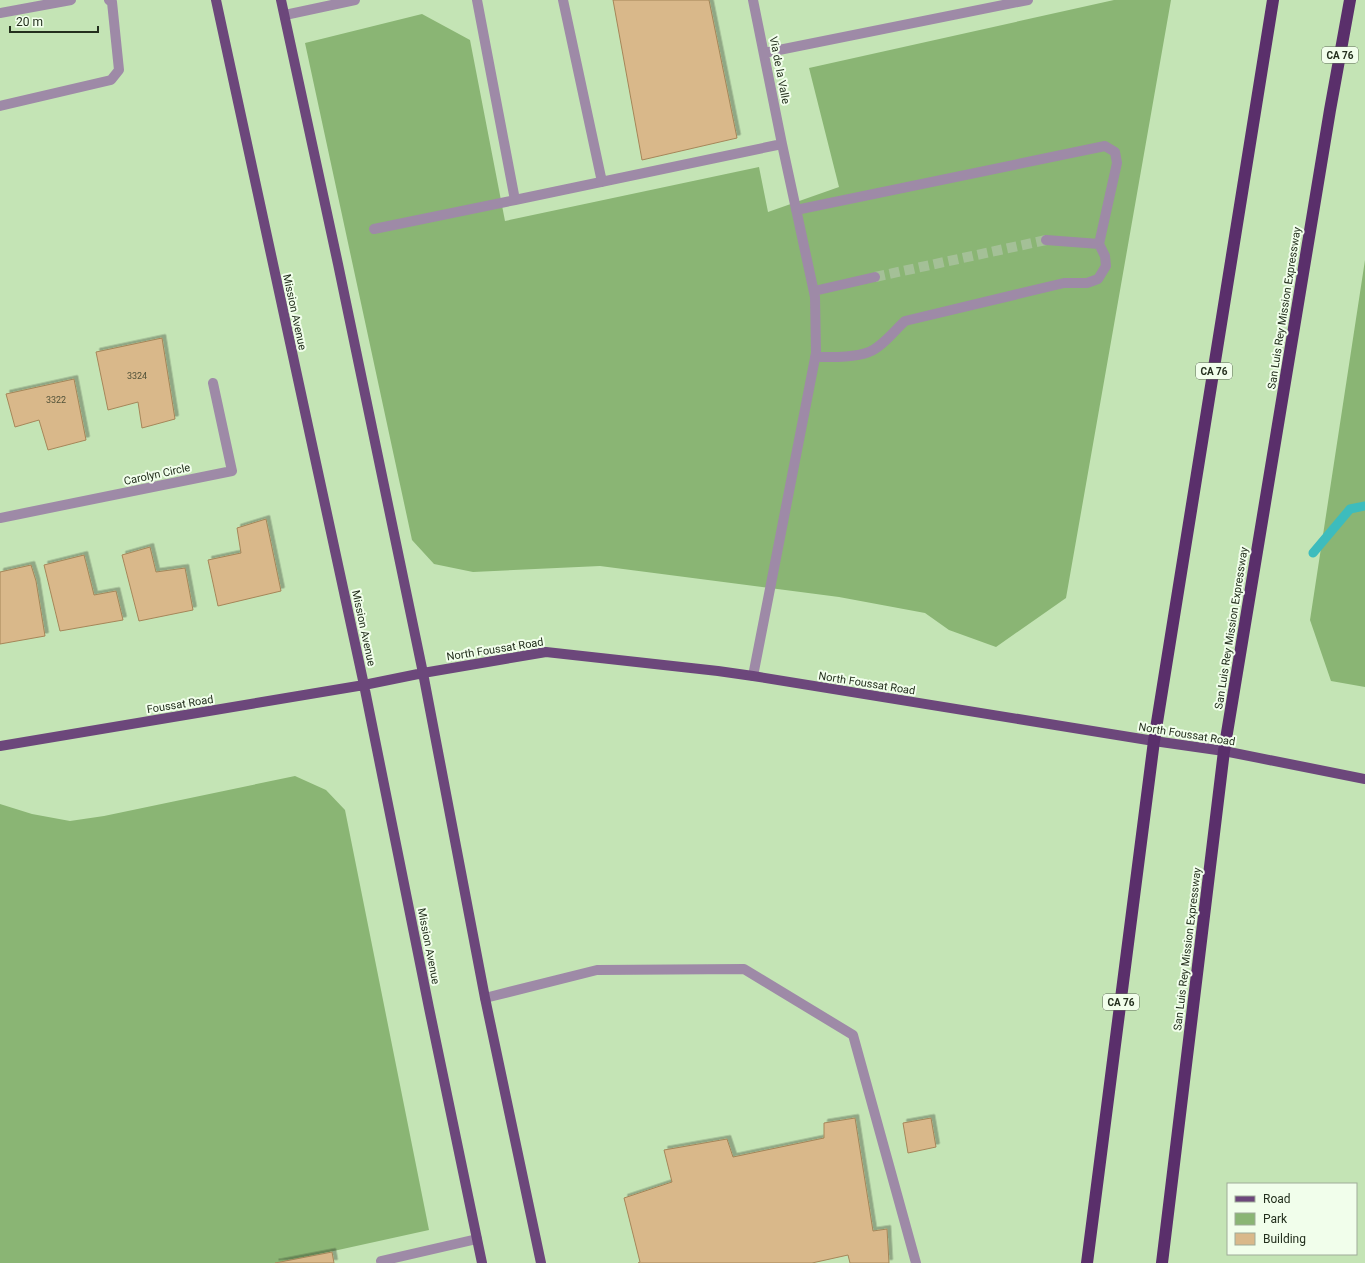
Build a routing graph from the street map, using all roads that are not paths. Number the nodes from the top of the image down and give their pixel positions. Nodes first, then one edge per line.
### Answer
1 (71, 0) edge
2 (108, 0) edge
3 (216, 0) edge
4 (281, 0) edge
5 (355, 0) edge
6 (477, 0) edge
7 (563, 0) edge
8 (753, 0) edge
9 (1028, 0) edge
10 (1273, 0) edge
11 (1350, 0) edge
12 (0, 13) edge
13 (285, 15) junction
14 (764, 53) junction
15 (0, 106) edge
16 (782, 144) junction
17 (602, 182) junction
18 (516, 200) junction
19 (796, 210) junction
20 (374, 229) dead end
21 (1046, 240) tunnel mouth
22 (1099, 244) junction
23 (875, 277) tunnel mouth
24 (814, 291) junction
25 (815, 357) junction
26 (214, 383) dead end
27 (0, 518) edge
28 (423, 673) junction
29 (753, 676) junction
30 (364, 685) junction
31 (1154, 741) junction
32 (0, 746) edge
33 (1224, 751) junction
34 (1365, 778) edge
35 (485, 998) junction
36 (477, 1239) junction
37 (382, 1263) edge
38 (482, 1263) edge
39 (541, 1263) edge
40 (916, 1263) edge
41 (1087, 1263) edge
42 (1162, 1263) edge

1 - 12 street
2 - 15 street
3 - 30 main road, Mission Avenue
4 - 13 main road
5 - 13 street
6 - 18 street
7 - 17 street
8 - 14 street, Via de la Valle
9 - 14 street
10 - 31 highway, CA 76
11 - 33 highway, San Luis Rey Mission Expressway / CA 76
13 - 28 main road
14 - 16 street, Via de la Valle
16 - 17 street
16 - 19 street, Via de la Valle
17 - 18 street
18 - 20 street
19 - 22 street
19 - 24 street, Via de la Valle
21 - 22 street
22 - 25 street
23 - 24 street
24 - 25 street, Via de la Valle
25 - 29 street, Via de la Valle
26 - 27 street, Carolyn Circle
28 - 29 main road, North Foussat Road
28 - 30 main road, North Foussat Road
28 - 35 main road
29 - 31 main road, North Foussat Road
30 - 32 main road, Foussat Road
30 - 36 main road, Mission Avenue
31 - 33 main road, North Foussat Road
31 - 41 highway, CA 76
33 - 34 main road, North Foussat Road
33 - 42 highway, San Luis Rey Mission Expressway / CA 76
35 - 39 main road
35 - 40 street
36 - 37 street
36 - 38 main road, Mission Avenue

